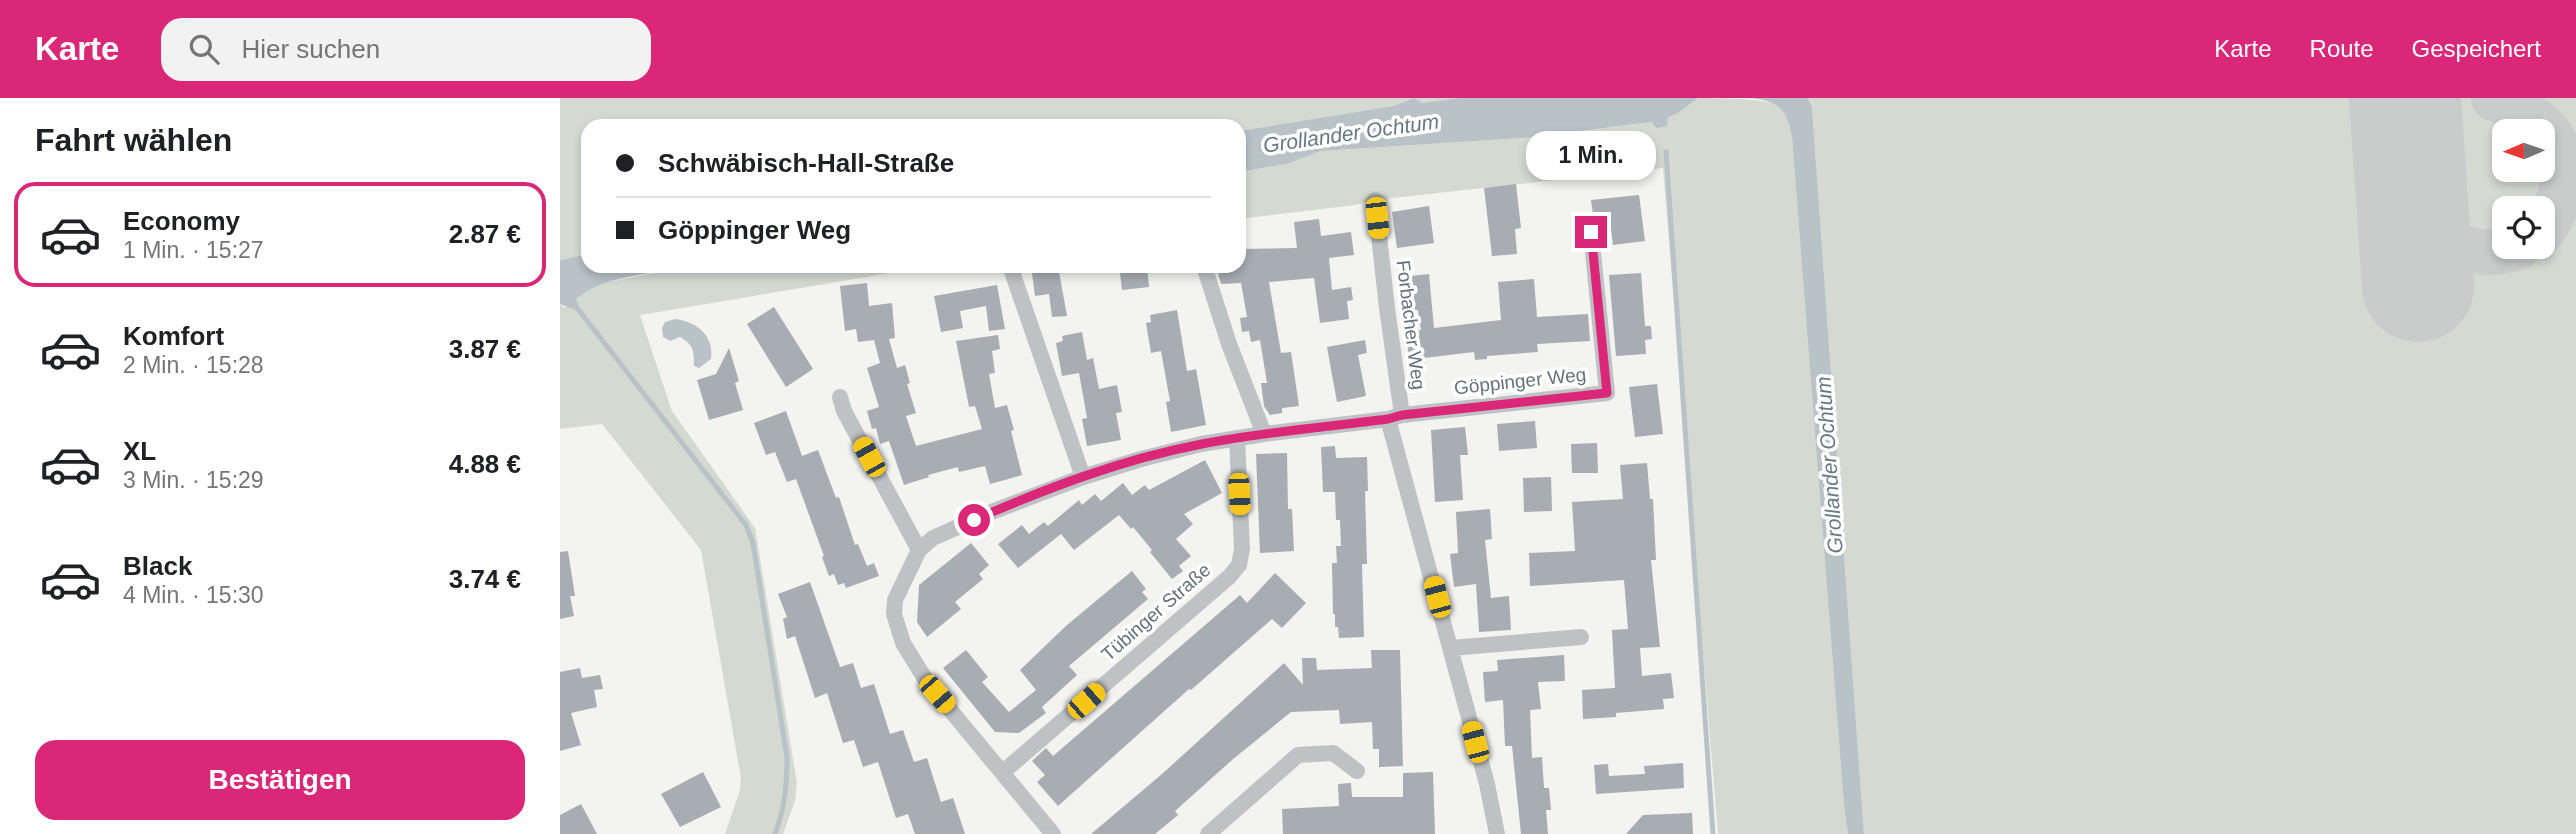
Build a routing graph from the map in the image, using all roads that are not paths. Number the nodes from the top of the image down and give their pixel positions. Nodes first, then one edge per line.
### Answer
1 (1375, 200) dead end
2 (1591, 232) dead end
3 (1012, 273) edge
4 (1206, 273) edge
5 (840, 397) dead end
6 (1395, 417) junction
7 (1264, 434) junction
8 (1237, 438) junction
9 (1083, 477) junction
10 (919, 550) junction
11 (1581, 637) dead end
12 (1451, 648) junction
13 (1357, 771) dead end
14 (1003, 772) junction
15 (1052, 834) edge
16 (1208, 834) edge
17 (1497, 834) edge

1 - 6 street, Forbacher Weg
2 - 6 street, Göppinger Weg
3 - 9 street
4 - 7 street
5 - 10 street
6 - 7 street
6 - 12 street, Forbacher Weg
7 - 8 street
8 - 9 street
8 - 14 street, Tübinger Straße
9 - 10 street
10 - 14 street
11 - 12 street
12 - 17 street, Forbacher Weg
13 - 16 street
14 - 15 street

